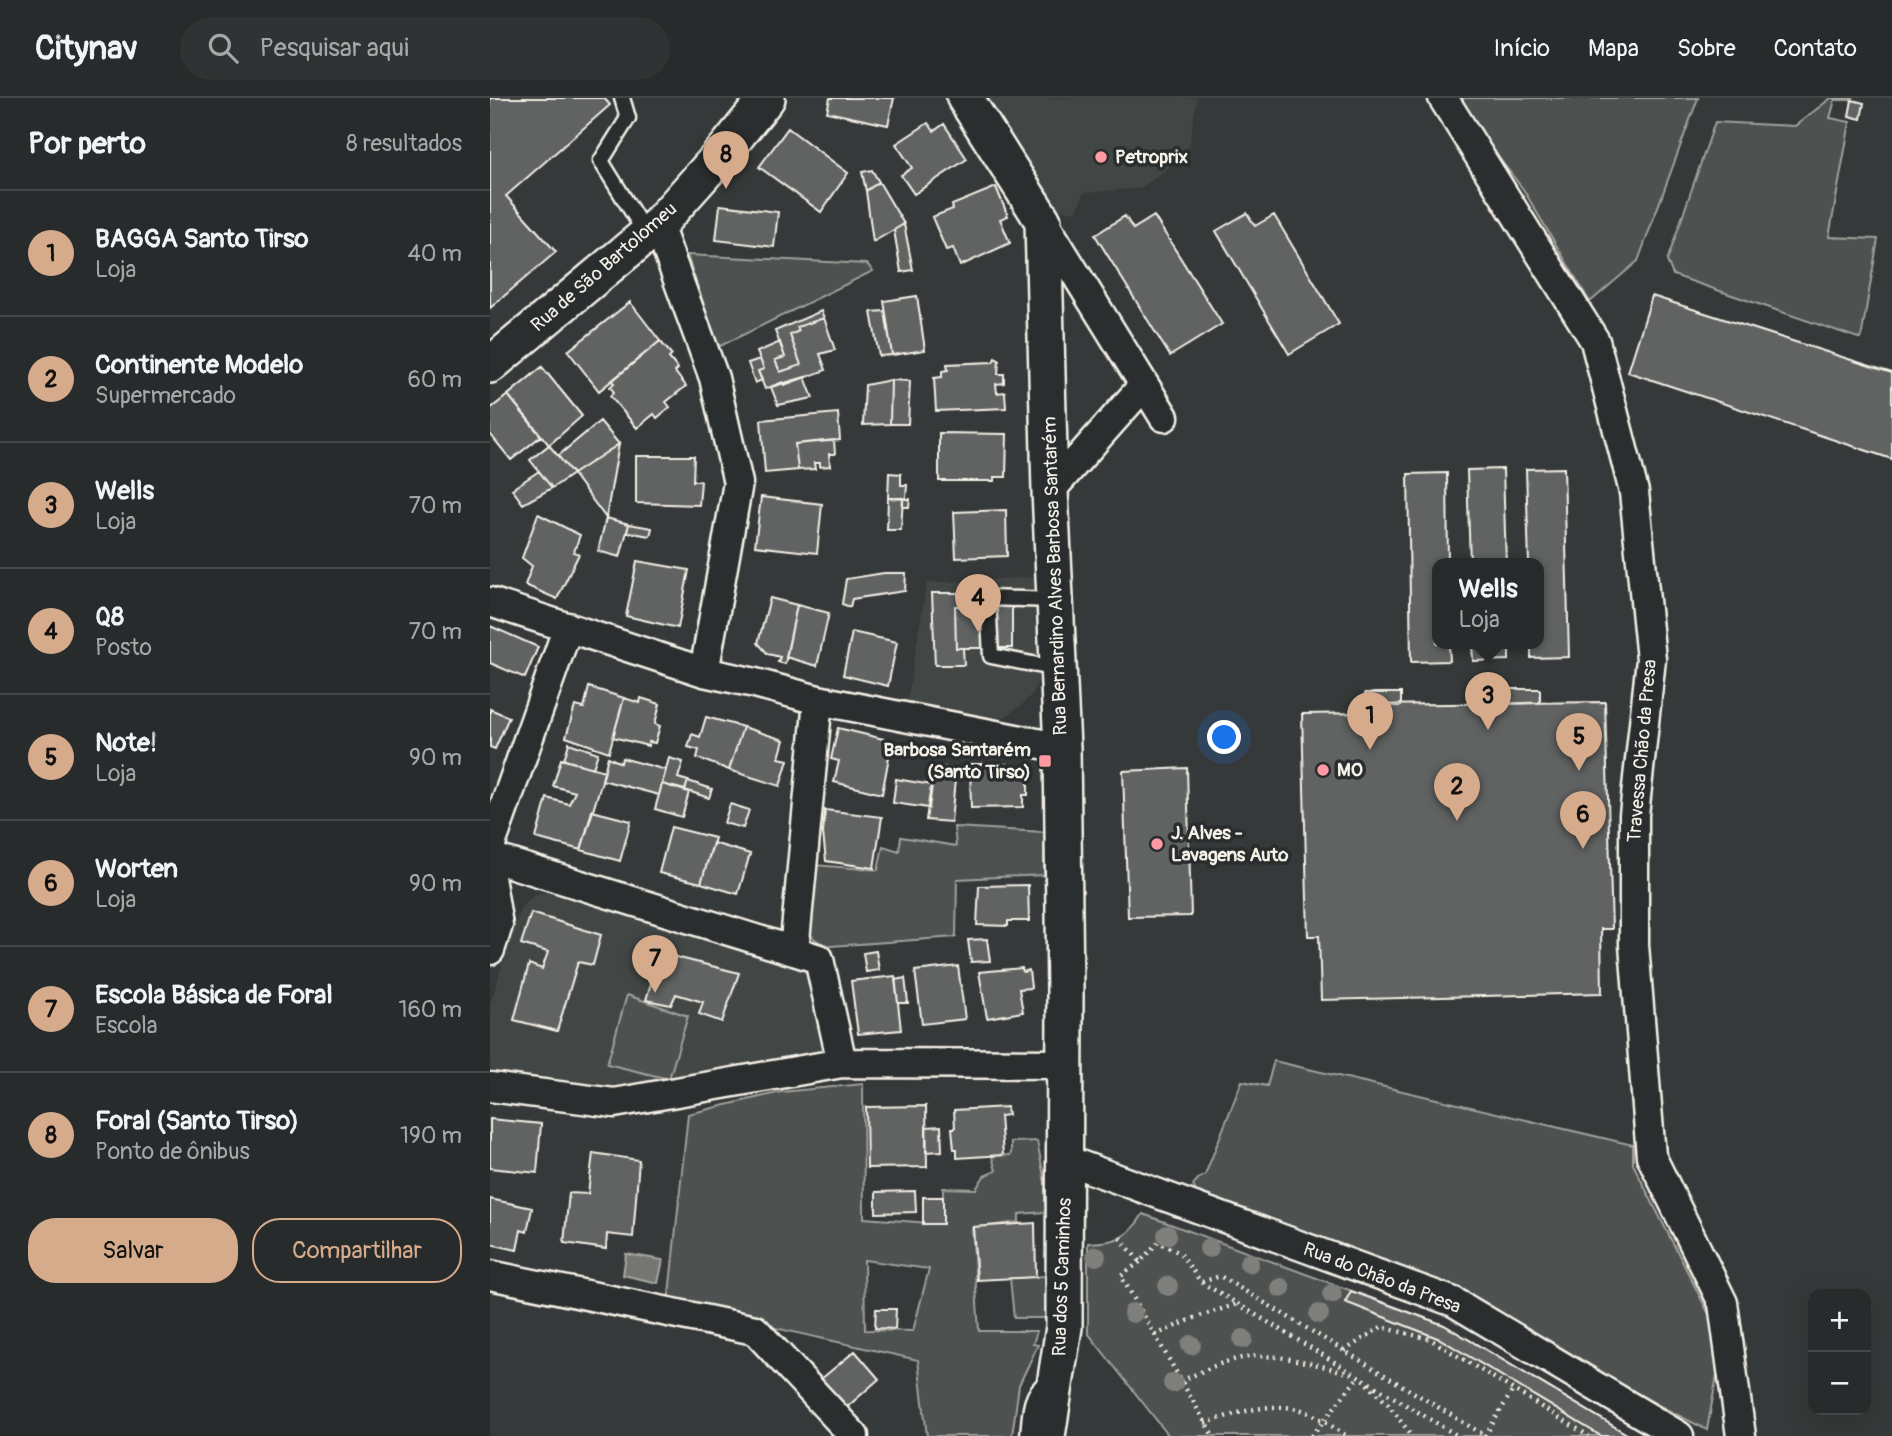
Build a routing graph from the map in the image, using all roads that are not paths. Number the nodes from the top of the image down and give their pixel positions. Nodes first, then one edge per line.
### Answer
1 (622, 98) edge
2 (767, 98) edge
3 (965, 98) edge
4 (1443, 98) edge
5 (1043, 221) junction
6 (652, 229) junction
7 (490, 365) edge
8 (1144, 385) junction
9 (1164, 417) dead end
10 (1050, 491) junction
11 (1055, 600) junction
12 (490, 602) edge
13 (568, 627) junction
14 (1058, 669) junction
15 (704, 672) junction
16 (818, 700) junction
17 (1062, 748) junction
18 (490, 847) edge
19 (490, 857) edge
20 (490, 877) edge
21 (490, 950) edge
22 (794, 951) junction
23 (842, 1063) junction
24 (1063, 1064) junction
25 (490, 1087) edge
26 (1066, 1160) junction
27 (490, 1275) edge
28 (1057, 1375) junction
29 (854, 1436) edge
30 (1028, 1436) edge
31 (1047, 1436) edge
32 (1679, 1436) edge
33 (1741, 1436) edge

1 - 6 lane
2 - 6 street, Rua de São Bartolomeu
3 - 5 street
4 - 33 street, Travessa Chão da Presa
5 - 8 street
5 - 10 street, Rua Bernardino Alves Barbosa Santarém
6 - 7 street, Rua de São Bartolomeu
6 - 15 street
8 - 9 street
8 - 10 street
10 - 11 street, Rua Bernardino Alves Barbosa Santarém
11 - 14 street, Rua Bernardino Alves Barbosa Santarém
11 - 14 lane
12 - 13 street
13 - 15 street
13 - 18 street
14 - 17 street, Rua Bernardino Alves Barbosa Santarém
15 - 16 street
16 - 17 street
16 - 22 street
17 - 24 street, Rua Bernardino Alves Barbosa Santarém
19 - 22 street
20 - 21 street
22 - 23 street
23 - 24 street
23 - 25 street
24 - 26 street, Rua Bernardino Alves Barbosa Santarém
26 - 28 street, Rua dos 5 Caminhos
26 - 32 street, Rua do Chão da Presa
27 - 29 street
28 - 30 lane
28 - 31 street, Rua dos 5 Caminhos

